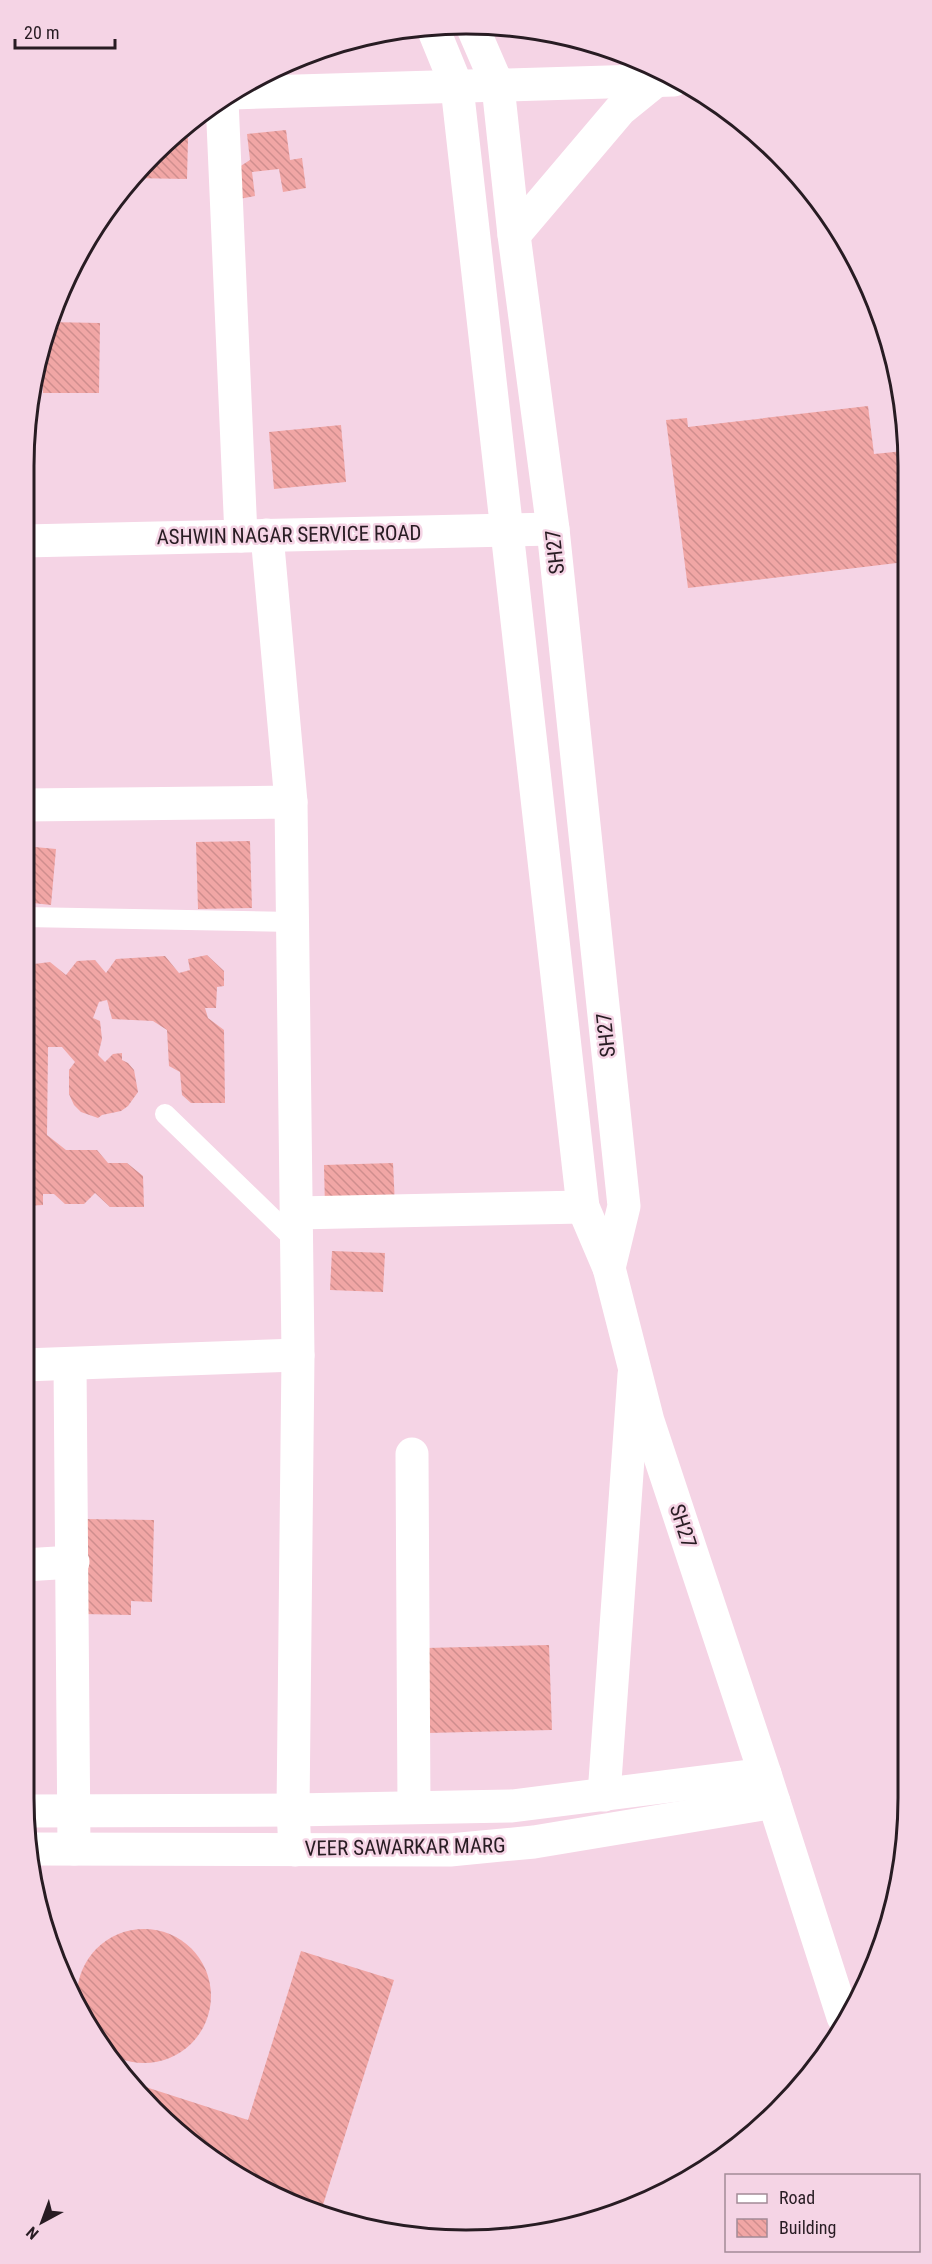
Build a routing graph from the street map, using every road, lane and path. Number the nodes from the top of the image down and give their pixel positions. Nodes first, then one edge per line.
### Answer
1 (476, 34) edge
2 (436, 35) edge
3 (659, 80) edge
4 (662, 82) edge
5 (498, 86) junction
6 (457, 87) junction
7 (249, 93) edge
8 (223, 109) edge
9 (514, 235) junction
10 (553, 529) junction
11 (506, 530) junction
12 (254, 536) junction
13 (34, 541) edge
14 (291, 802) junction
15 (34, 805) edge
16 (34, 917) edge
17 (293, 922) junction
18 (165, 1114) dead end
19 (583, 1207) junction
20 (296, 1227) junction
21 (609, 1268) junction
22 (298, 1355) junction
23 (70, 1364) junction
24 (34, 1365) edge
25 (635, 1368) junction
26 (412, 1454) dead end
27 (73, 1562) junction
28 (34, 1564) edge
29 (770, 1788) junction
30 (604, 1795) junction
31 (414, 1807) junction
32 (34, 1810) edge
33 (74, 1810) junction
34 (293, 1810) junction
35 (37, 1849) edge
36 (74, 1849) junction
37 (295, 1850) junction
38 (841, 2012) edge

1 - 5 street, SH27 / SH27
2 - 6 street
3 - 5 street
4 - 9 street
5 - 6 street
5 - 9 street, SH27 / SH27
6 - 7 street
6 - 11 street
8 - 12 street
9 - 10 street, SH27 / SH27
10 - 11 street, ASHWIN NAGAR SERVICE ROAD
10 - 21 street, SH27 / SH27
11 - 12 street, ASHWIN NAGAR SERVICE ROAD
11 - 19 street
12 - 13 street, ASHWIN NAGAR SERVICE ROAD
12 - 14 street
14 - 15 street
14 - 17 street
16 - 17 lane
17 - 20 street
18 - 20 lane
19 - 20 street
19 - 21 street
20 - 22 street
21 - 25 street, SH27 / SH27
22 - 23 street
22 - 34 street
23 - 24 street
23 - 27 street
25 - 29 street, SH27 / SH27
25 - 30 street
26 - 31 street
27 - 28 street
27 - 33 street
29 - 30 street, VEER SAWARKAR MARG
29 - 37 street, VEER SAWARKAR MARG
29 - 38 street, SH27 / SH27
30 - 31 street, VEER SAWARKAR MARG
31 - 34 street, VEER SAWARKAR MARG
32 - 33 street, VEER SAWARKAR MARG
33 - 34 street, VEER SAWARKAR MARG
33 - 36 street
34 - 37 street
35 - 36 street, VEER SAWARKAR MARG
36 - 37 street, VEER SAWARKAR MARG

